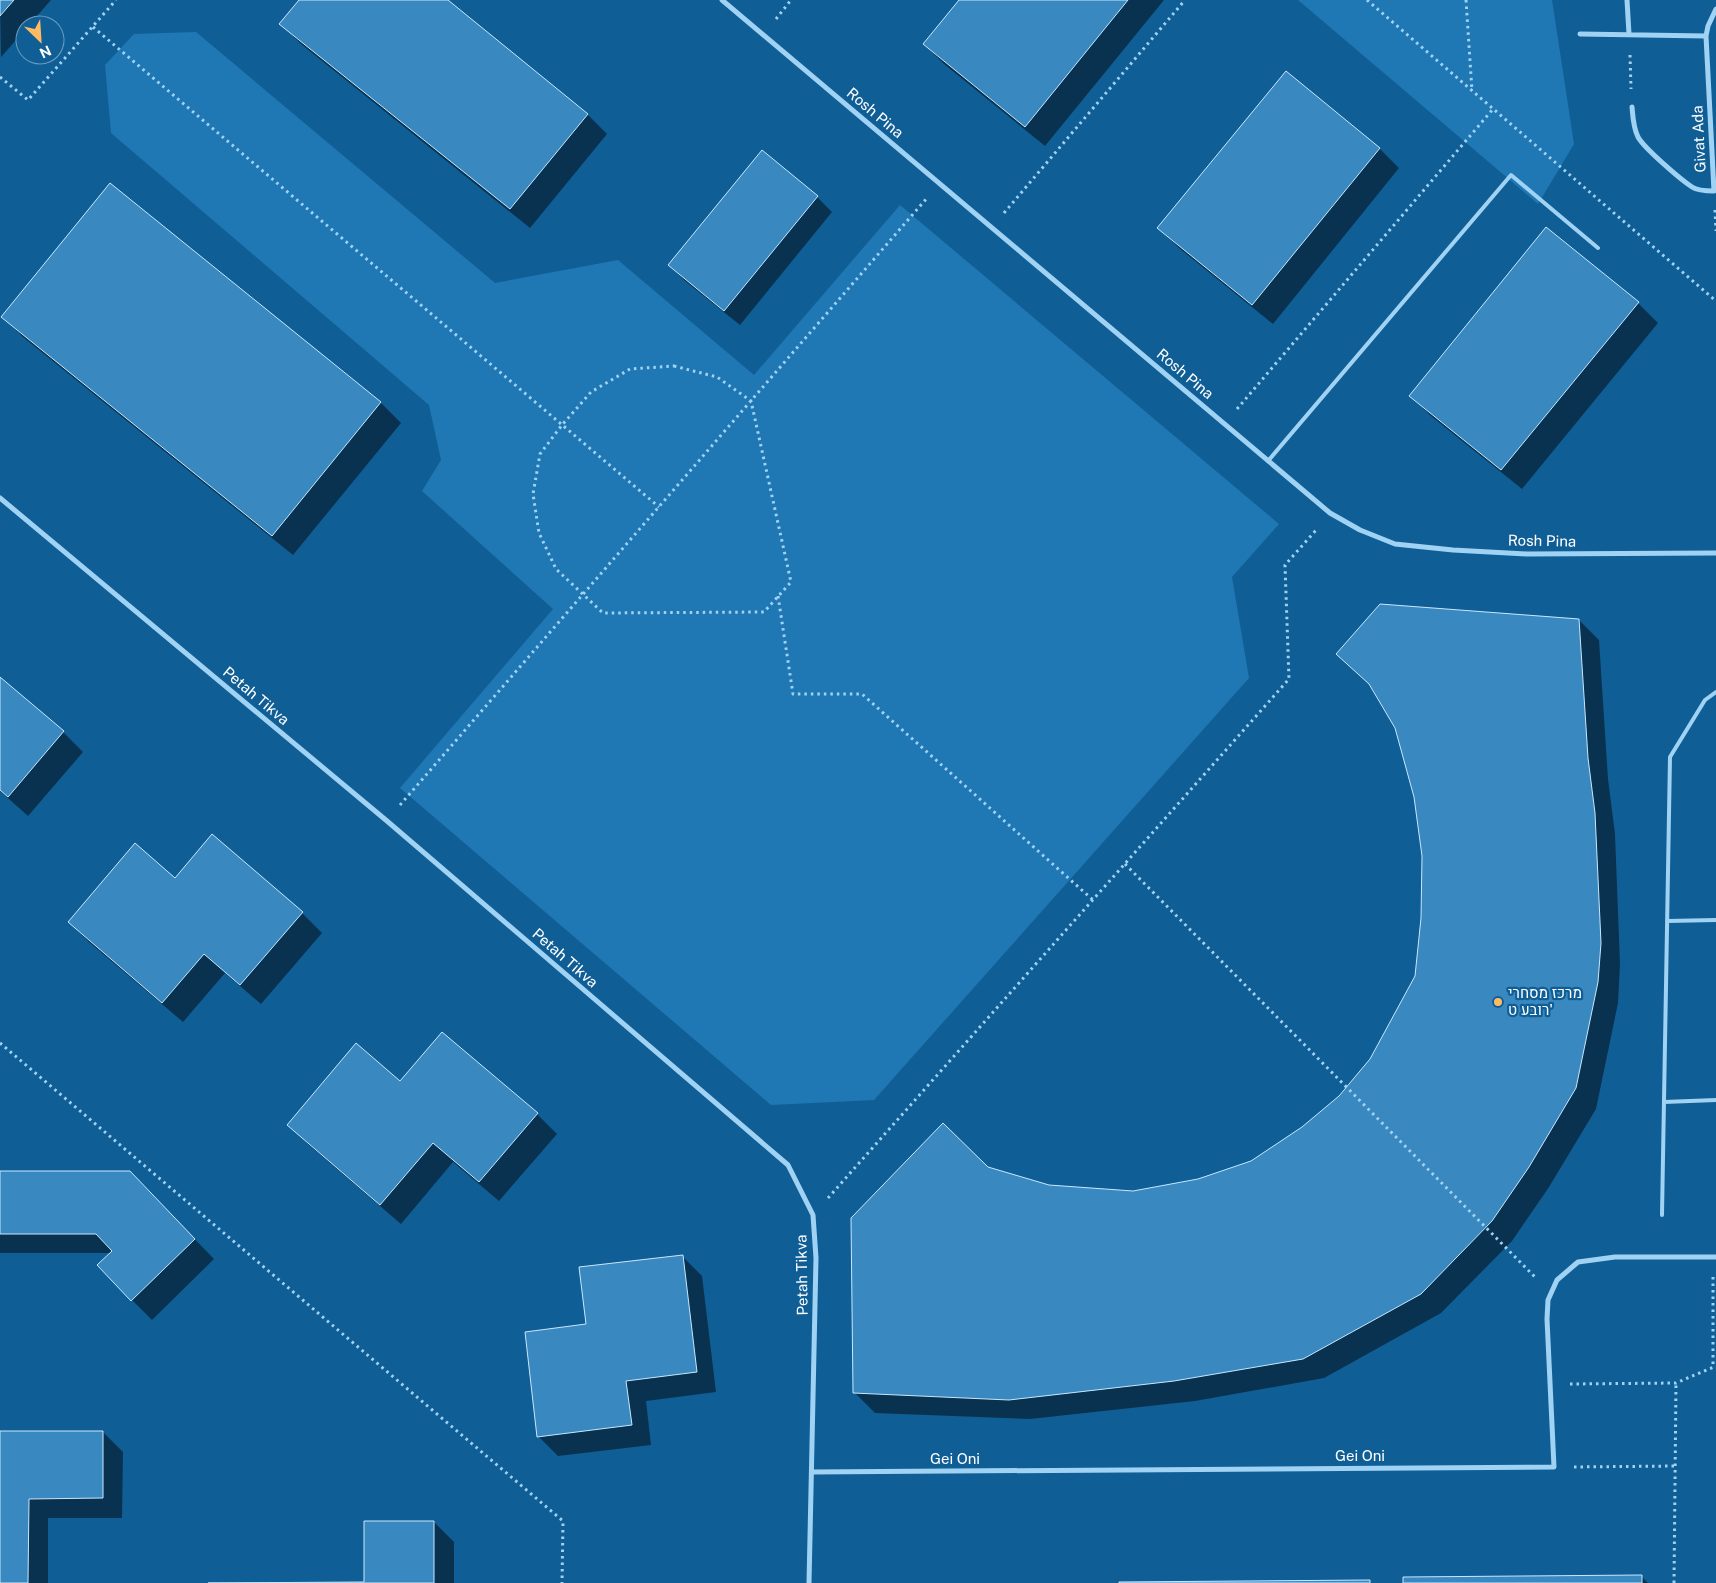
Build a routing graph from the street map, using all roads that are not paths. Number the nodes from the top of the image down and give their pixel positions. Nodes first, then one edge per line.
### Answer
1 (722, 0) edge
2 (1627, 0) edge
3 (1716, 9) edge
4 (1580, 34) dead end
5 (1628, 34) junction
6 (1706, 36) junction
7 (1632, 107) road end
8 (1598, 248) dead end
9 (1268, 461) junction
10 (0, 498) edge
11 (1716, 553) edge
12 (1716, 692) edge
13 (1716, 920) edge
14 (1667, 921) junction
15 (1716, 1100) edge
16 (1664, 1102) junction
17 (1662, 1215) dead end
18 (1715, 1257) edge
19 (812, 1472) junction
20 (809, 1583) edge

1 - 9 street, Rosh Pina
2 - 5 street
3 - 6 street, Givat Ada
4 - 5 street
5 - 6 street
6 - 7 street, Givat Ada
8 - 9 lane
9 - 11 street, Rosh Pina
10 - 19 street, Petah Tikva
12 - 14 lane
13 - 14 lane
14 - 16 lane
15 - 16 lane
16 - 17 lane
18 - 19 street, Gei Oni
19 - 20 street, Petah Tikva

